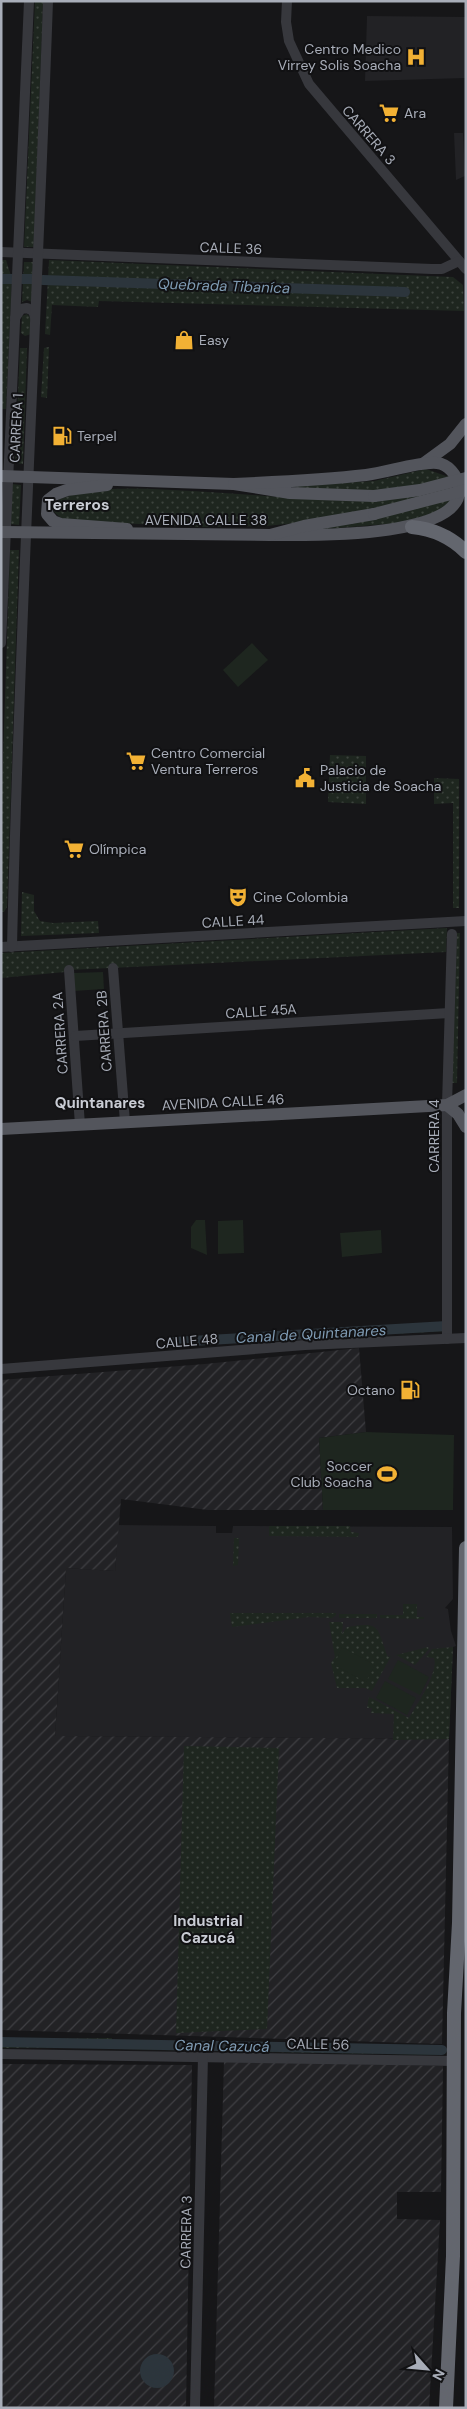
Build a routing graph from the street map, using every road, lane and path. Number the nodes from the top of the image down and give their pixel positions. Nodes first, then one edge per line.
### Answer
1 (29, 1) edge
2 (48, 1) edge
3 (287, 1) edge
4 (1, 252) edge
5 (18, 253) junction
6 (39, 254) junction
7 (462, 265) edge
8 (36, 317) junction
9 (15, 318) junction
10 (15, 332) junction
11 (34, 340) junction
12 (466, 424) edge
13 (423, 464) junction
14 (5, 476) edge
15 (27, 477) junction
16 (466, 478) edge
17 (139, 481) junction
18 (234, 484) junction
19 (466, 490) edge
20 (412, 527) junction
21 (3, 533) edge
22 (24, 534) junction
23 (169, 535) junction
24 (270, 535) junction
25 (466, 552) edge
26 (1, 643) edge
27 (13, 912) junction
28 (1, 917) edge
29 (466, 921) edge
30 (452, 934) dead end
31 (7, 947) edge
32 (113, 968) dead end
33 (69, 970) dead end
34 (449, 1013) junction
35 (118, 1034) junction
36 (75, 1036) junction
37 (466, 1095) edge
38 (447, 1105) junction
39 (125, 1122) junction
40 (80, 1125) junction
41 (466, 1127) edge
42 (1, 1129) edge
43 (466, 1338) edge
44 (447, 1339) junction
45 (1, 1369) edge
46 (466, 1548) edge
47 (1, 2054) edge
48 (203, 2056) junction
49 (454, 2061) junction
50 (196, 2408) edge
51 (446, 2408) edge

1 - 5 street, CARRERA 1
2 - 6 street, CARRERA 1
3 - 7 street, CARRERA 3
4 - 5 street, CALLE 36
5 - 6 street, CALLE 36
5 - 9 street, CARRERA 1
6 - 7 street, CALLE 36
6 - 8 street, CARRERA 1
8 - 9 street
8 - 11 street, CARRERA 1
9 - 10 street, CARRERA 1
10 - 11 street
10 - 14 street, CARRERA 1
11 - 15 street, CARRERA 1
12 - 13 main road
13 - 18 main road
13 - 20 main road
14 - 15 main road
14 - 21 street, CARRERA 1
15 - 17 main road
15 - 22 street, CARRERA 1
16 - 18 main road, bridge
17 - 18 main road
17 - 23 main road
19 - 24 main road, AVENIDA CALLE 38, bridge
20 - 24 main road
20 - 25 highway
21 - 22 main road, AVENIDA CALLE 38
21 - 26 street, CARRERA 1
22 - 23 main road, AVENIDA CALLE 38
22 - 27 street, CARRERA 1
23 - 24 main road, AVENIDA CALLE 38
27 - 28 street
27 - 31 street, CARRERA 1
29 - 31 street, CALLE 44
30 - 34 street, CARRERA 4
32 - 35 street, CARRERA 2B
33 - 36 street, CARRERA 2A
34 - 35 street, CALLE 45A
34 - 38 street, CARRERA 4
35 - 36 street, CALLE 45A
35 - 39 street, CARRERA 2B
36 - 40 street, CARRERA 2A
37 - 38 main road
38 - 39 main road, AVENIDA CALLE 46
38 - 41 main road
38 - 44 street, CARRERA 4
39 - 40 main road, AVENIDA CALLE 46
40 - 42 main road, AVENIDA CALLE 46
43 - 44 street, CALLE 48
44 - 45 street, CALLE 48
46 - 49 highway
47 - 48 street, CALLE 56
48 - 49 street, CALLE 56
48 - 50 street, CARRERA 3
49 - 51 highway

